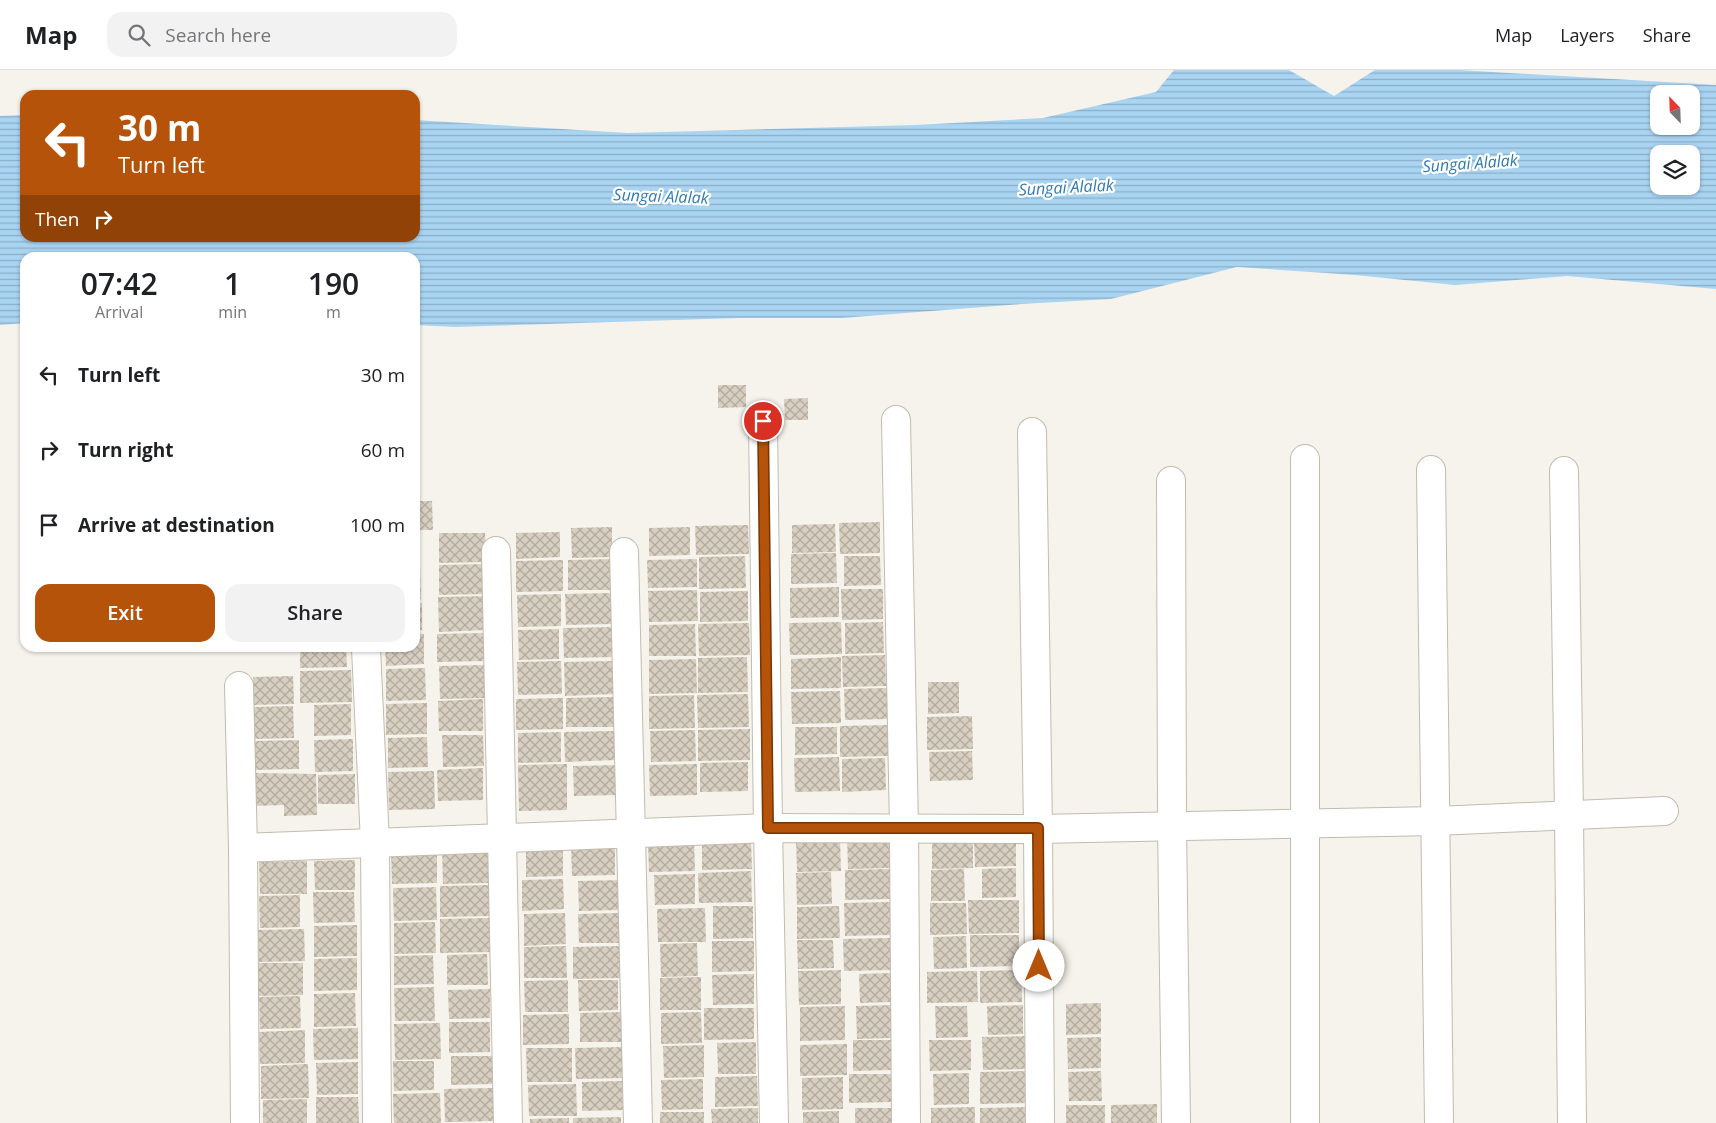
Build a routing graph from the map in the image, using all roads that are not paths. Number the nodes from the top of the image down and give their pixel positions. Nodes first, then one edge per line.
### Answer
1 (896, 420) dead end
2 (763, 421) dead end
3 (1032, 432) dead end
4 (1304, 460) dead end
5 (1431, 470) dead end
6 (1564, 471) dead end
7 (1171, 481) dead end
8 (496, 551) dead end
9 (624, 552) dead end
10 (366, 652) edge
11 (239, 686) dead end
12 (1664, 810) dead end
13 (1569, 815) junction
14 (1436, 822) junction
15 (1305, 823) junction
16 (1172, 825) junction
17 (768, 828) junction
18 (1038, 828) junction
19 (904, 829) junction
20 (632, 833) junction
21 (503, 838) junction
22 (375, 843) junction
23 (243, 848) junction
24 (246, 1123) edge
25 (377, 1123) edge
26 (508, 1123) edge
27 (638, 1123) edge
28 (774, 1123) edge
29 (906, 1123) edge
30 (1040, 1123) edge
31 (1176, 1123) edge
32 (1305, 1123) edge
33 (1440, 1123) edge
34 (1572, 1123) edge

1 - 19 street
2 - 17 street
3 - 18 street
4 - 15 street
5 - 14 street
6 - 13 street
7 - 16 street
8 - 21 street
9 - 20 street
10 - 22 street
11 - 23 street
12 - 13 street
13 - 14 street
13 - 34 street
14 - 15 street
14 - 33 street
15 - 16 street
15 - 32 street
16 - 18 street
16 - 31 street
17 - 19 street
17 - 20 street
17 - 28 street
18 - 19 street
18 - 30 street
19 - 29 street
20 - 21 street
20 - 27 street
21 - 22 street
21 - 26 street
22 - 23 street
22 - 25 street
23 - 24 street

